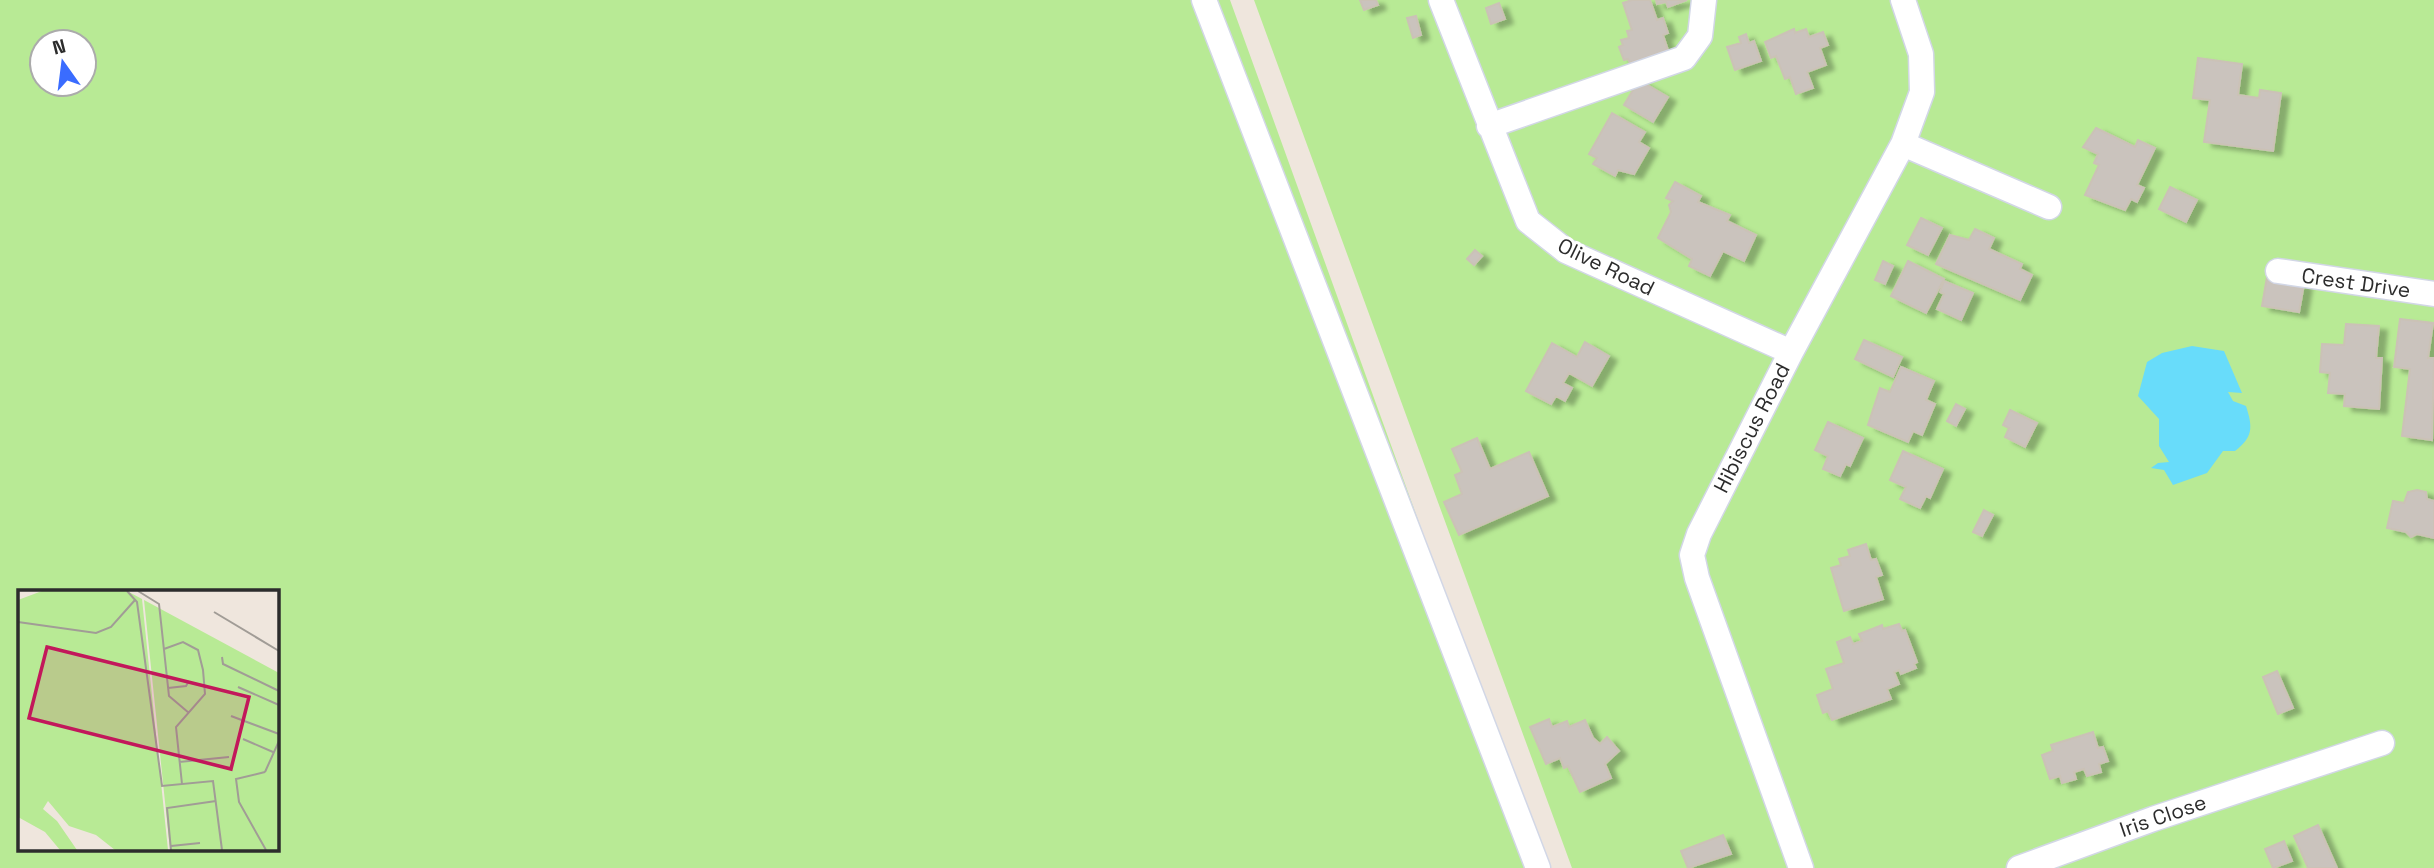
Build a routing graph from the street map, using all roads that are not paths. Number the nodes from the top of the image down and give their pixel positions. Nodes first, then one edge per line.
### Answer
1 (1204, 0) edge
2 (1441, 0) edge
3 (1704, 0) edge
4 (1903, 0) edge
5 (1489, 126) junction
6 (1903, 144) junction
7 (2049, 207) dead end
8 (2278, 271) dead end
9 (2434, 294) edge
10 (1791, 352) junction
11 (2382, 743) dead end
12 (1538, 868) edge
13 (1801, 868) edge
14 (2019, 868) edge

1 - 12 street
2 - 5 street, Olive Road
3 - 5 street
4 - 6 street, Hibiscus Road
5 - 10 street, Olive Road
6 - 7 street
6 - 10 street, Hibiscus Road
8 - 9 street, Crest Drive
10 - 13 street, Hibiscus Road
11 - 14 street, Iris Close

